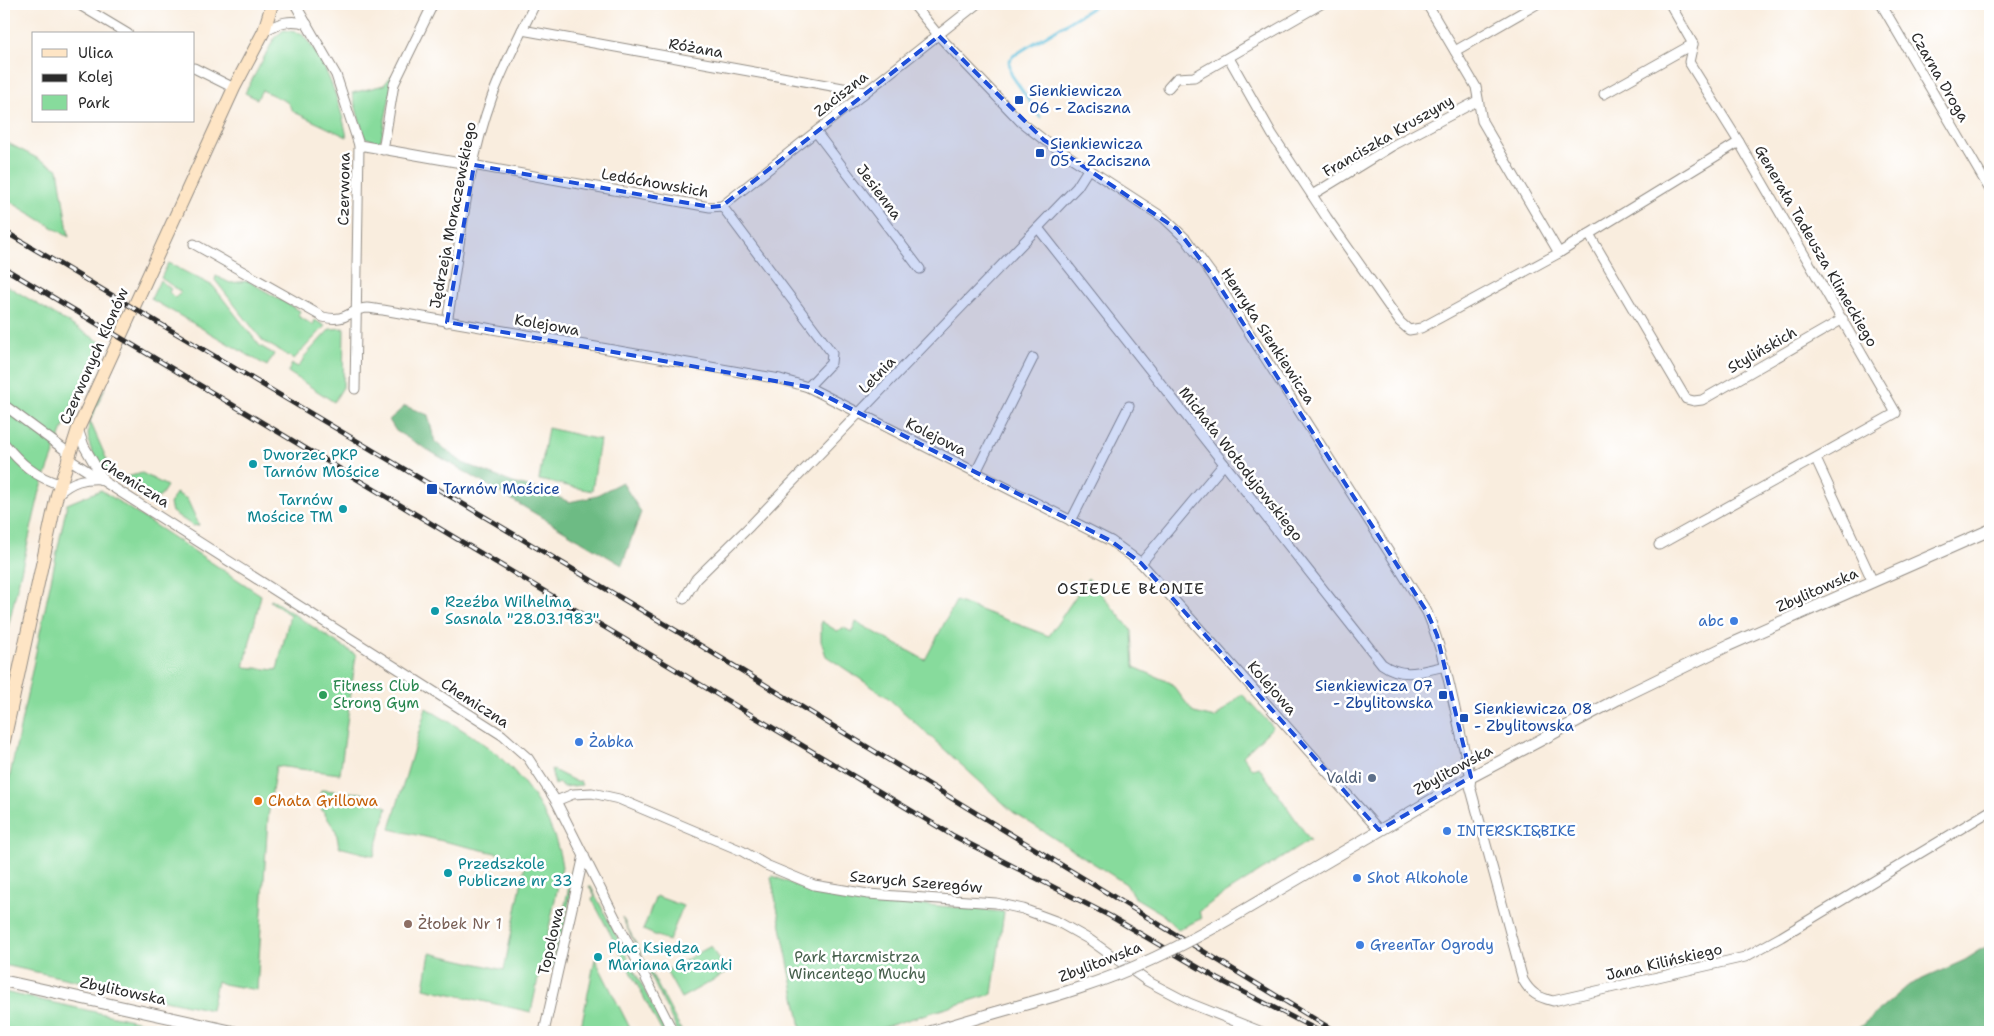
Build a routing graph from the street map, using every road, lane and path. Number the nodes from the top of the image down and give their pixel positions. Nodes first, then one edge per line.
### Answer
1 (78, 4) edge
2 (272, 4) edge
3 (295, 4) edge
4 (433, 4) edge
5 (535, 4) edge
6 (913, 4) edge
7 (977, 4) edge
8 (1320, 4) edge
9 (1427, 4) edge
10 (1537, 4) edge
11 (1670, 4) edge
12 (1881, 4) edge
13 (307, 24) junction
14 (522, 30) junction
15 (125, 32) edge
16 (264, 32) junction
17 (938, 36) junction
18 (1693, 44) junction
19 (1455, 51) junction
20 (1229, 58) junction
21 (195, 68) edge
22 (234, 88) junction
23 (1168, 88) dead end
24 (865, 92) junction
25 (1604, 94) dead end
26 (1477, 102) junction
27 (816, 132) junction
28 (1739, 142) junction
29 (359, 145) junction
30 (383, 150) junction
31 (474, 165) junction
32 (1089, 168) junction
33 (1990, 190) edge
34 (1312, 195) junction
35 (722, 206) junction
36 (1038, 228) junction
37 (1589, 234) junction
38 (194, 244) dead end
39 (1559, 253) junction
40 (920, 269) dead end
41 (355, 313) junction
42 (1843, 319) junction
43 (447, 322) junction
44 (1034, 358) dead end
45 (808, 386) junction
46 (355, 389) dead end
47 (1129, 406) dead end
48 (5, 408) edge
49 (859, 413) junction
50 (78, 429) junction
51 (4, 443) edge
52 (68, 455) junction
53 (1816, 459) junction
54 (1224, 464) junction
55 (976, 472) junction
56 (104, 479) junction
57 (58, 490) junction
58 (1071, 521) junction
59 (1990, 530) edge
60 (1659, 545) dead end
61 (1140, 563) junction
62 (1872, 582) junction
63 (684, 599) dead end
64 (1445, 666) junction
65 (4, 741) edge
66 (1471, 777) junction
67 (556, 801) junction
68 (1990, 811) edge
69 (1380, 830) junction
70 (584, 855) junction
71 (4, 981) edge
72 (235, 1032) edge
73 (544, 1032) edge
74 (673, 1032) edge
75 (930, 1032) edge
76 (1262, 1032) edge

1 - 15 street
2 - 16 main road, Czerwonych Klonów
3 - 13 street, Czerwona
4 - 30 street
5 - 14 street, Jędrzeja Moraczewskiego
6 - 17 street, Henryka Sienkiewicza
7 - 17 street, Zaciszna
8 - 20 street
9 - 19 street
10 - 19 street
11 - 18 street
12 - 33 street, Czarna Droga
13 - 16 street
13 - 29 street, Czerwona
14 - 24 street, Różana
14 - 31 street, Jędrzeja Moraczewskiego
16 - 22 main road, Czerwonych Klonów
17 - 24 street, Zaciszna
17 - 32 street, Henryka Sienkiewicza
18 - 25 street
18 - 28 street
19 - 26 street
20 - 23 street
20 - 34 street
21 - 22 street
22 - 50 main road, Czerwonych Klonów
24 - 27 street, Zaciszna
26 - 34 street, Franciszka Kruszyny
26 - 39 street
27 - 35 street, Zaciszna
27 - 40 street, Jesienna
28 - 37 street, Generała Tadeusza Klimeckiego
28 - 42 street, Generała Tadeusza Klimeckiego
29 - 30 street, Ledóchowskich
29 - 41 street, Czerwona
30 - 31 street, Ledóchowskich
31 - 35 street, Ledóchowskich
31 - 43 street, Jędrzeja Moraczewskiego
32 - 36 street, Letnia
32 - 64 street, Henryka Sienkiewicza
34 - 39 street, Generała Tadeusza Klimeckiego
35 - 45 street, Ledóchowskich
36 - 49 street, Letnia
36 - 54 street, Michała Wołodyjowskiego
37 - 39 street, Generała Tadeusza Klimeckiego
37 - 42 street, Stylińskich
38 - 41 street, Kolejowa
41 - 43 street, Kolejowa
41 - 46 street, Czerwona
42 - 53 street, Generała Tadeusza Klimeckiego
43 - 45 street, Kolejowa
44 - 55 street
45 - 49 street, Kolejowa
47 - 58 street
48 - 52 street, Chemiczna
49 - 55 street, Kolejowa
49 - 63 street, Letnia
50 - 52 main road, Czerwonych Klonów
50 - 56 street
51 - 57 street
52 - 56 street, Chemiczna
52 - 57 main road, Czerwonych Klonów
53 - 60 street
53 - 62 street
54 - 61 street
54 - 64 street, Michała Wołodyjowskiego
55 - 58 street, Kolejowa
56 - 57 street
56 - 67 street, Chemiczna
57 - 65 main road, Czerwonych Klonów
58 - 61 street, Kolejowa
59 - 62 street, Zbylitowska
61 - 69 street, Kolejowa
62 - 66 street, Zbylitowska
64 - 66 street, Henryka Sienkiewicza
66 - 68 street, Jana Kilińskiego
66 - 69 street, Zbylitowska
67 - 70 street, Chemiczna
67 - 76 street, Szarych Szeregów
69 - 75 street, Zbylitowska, bridge
70 - 73 street, Topolowa
70 - 74 street, Chemiczna
71 - 72 street, Zbylitowska

